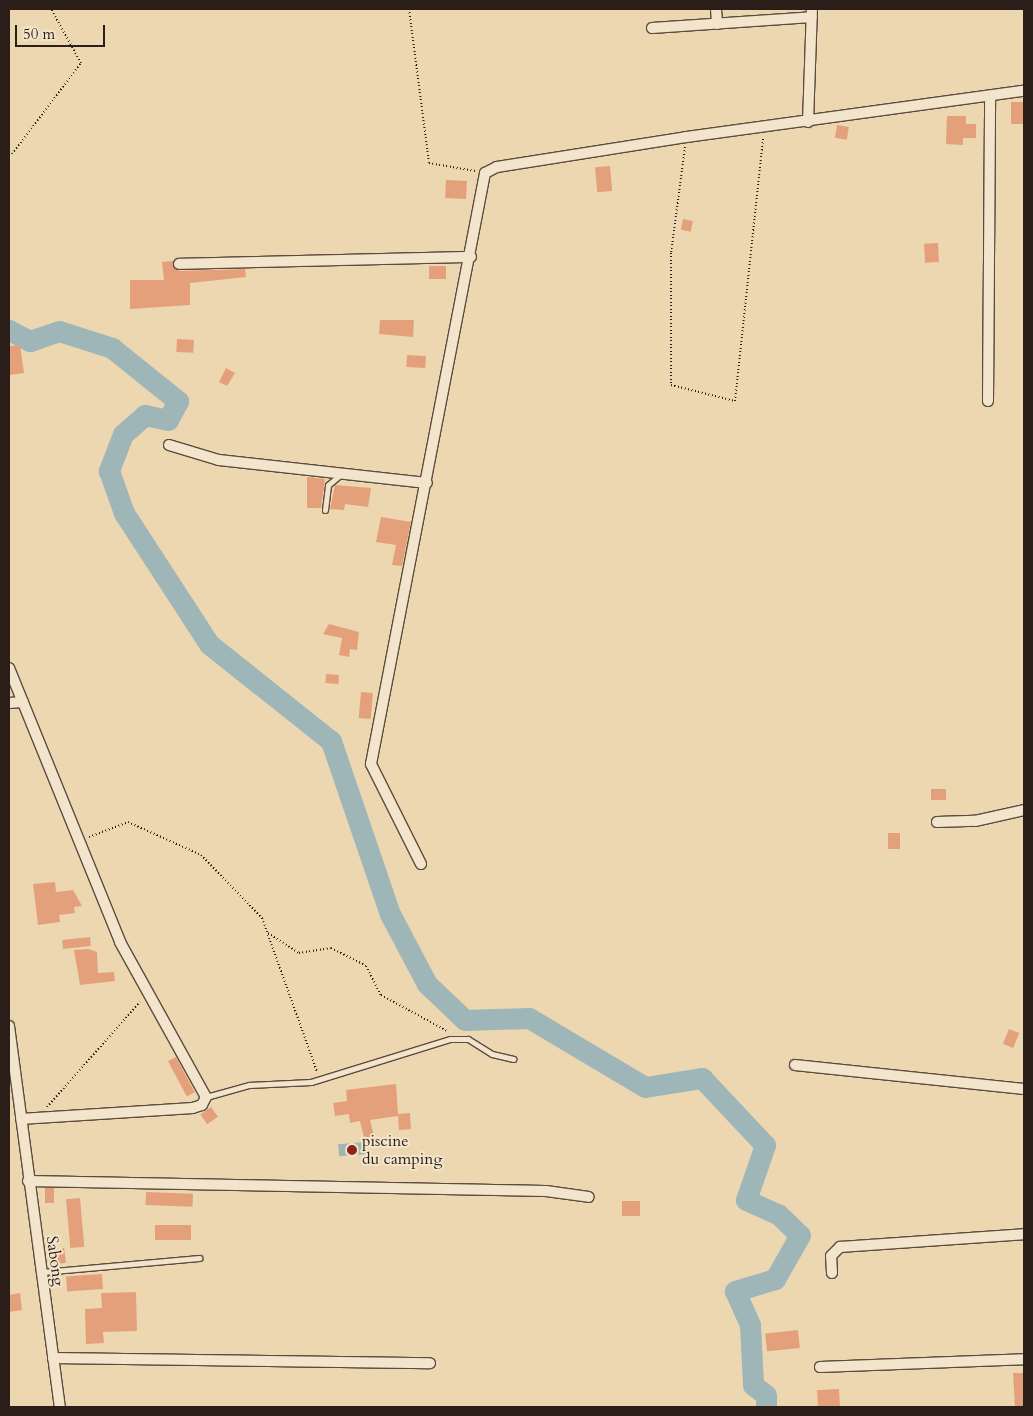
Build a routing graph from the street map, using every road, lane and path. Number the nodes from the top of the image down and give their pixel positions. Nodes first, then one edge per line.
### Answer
1 (51, 9) edge
2 (409, 9) edge
3 (716, 9) edge
4 (812, 13) edge
5 (717, 24) junction
6 (652, 28) dead end
7 (1024, 91) edge
8 (990, 96) junction
9 (808, 122) junction
10 (764, 128) junction
11 (686, 137) junction
12 (12, 154) dead end
13 (485, 173) junction
14 (471, 257) junction
15 (179, 264) dead end
16 (988, 401) dead end
17 (168, 444) dead end
18 (344, 472) junction
19 (427, 483) junction
20 (324, 510) dead end
21 (9, 668) edge
22 (23, 702) junction
23 (9, 704) edge
24 (1024, 810) edge
25 (937, 822) dead end
26 (78, 841) junction
27 (421, 864) dead end
28 (267, 932) junction
29 (146, 994) junction
30 (9, 1026) edge
31 (451, 1033) dead end
32 (513, 1059) dead end
33 (795, 1065) dead end
34 (320, 1080) junction
35 (1024, 1089) edge
36 (206, 1097) junction
37 (38, 1117) junction
38 (21, 1119) junction
39 (28, 1181) junction
40 (589, 1197) dead end
41 (1024, 1234) edge
42 (200, 1258) dead end
43 (41, 1272) junction
44 (832, 1273) dead end
45 (53, 1358) junction
46 (1024, 1359) edge
47 (430, 1363) dead end
48 (820, 1367) dead end
49 (60, 1407) edge

1 - 12 path
2 - 13 path
3 - 5 street
4 - 5 street
4 - 9 street
5 - 6 street
7 - 8 street
8 - 9 street
8 - 16 street
9 - 10 street
10 - 11 street
10 - 11 path
11 - 13 street
13 - 14 street
14 - 15 street
14 - 19 street
17 - 18 street
18 - 19 street
18 - 20 lane
19 - 27 street
21 - 22 street
22 - 23 street
22 - 26 street
24 - 25 street
26 - 28 path
26 - 29 street
28 - 31 path
28 - 34 path
29 - 36 street
29 - 37 path
30 - 38 street, Sabong
32 - 34 lane
33 - 35 street
34 - 36 lane
36 - 37 street
37 - 38 street
38 - 39 street, Sabong
39 - 40 street
39 - 43 street, Sabong
41 - 44 street
42 - 43 lane
43 - 45 street, Sabong
45 - 47 street
45 - 49 street, Sabong
46 - 48 street

